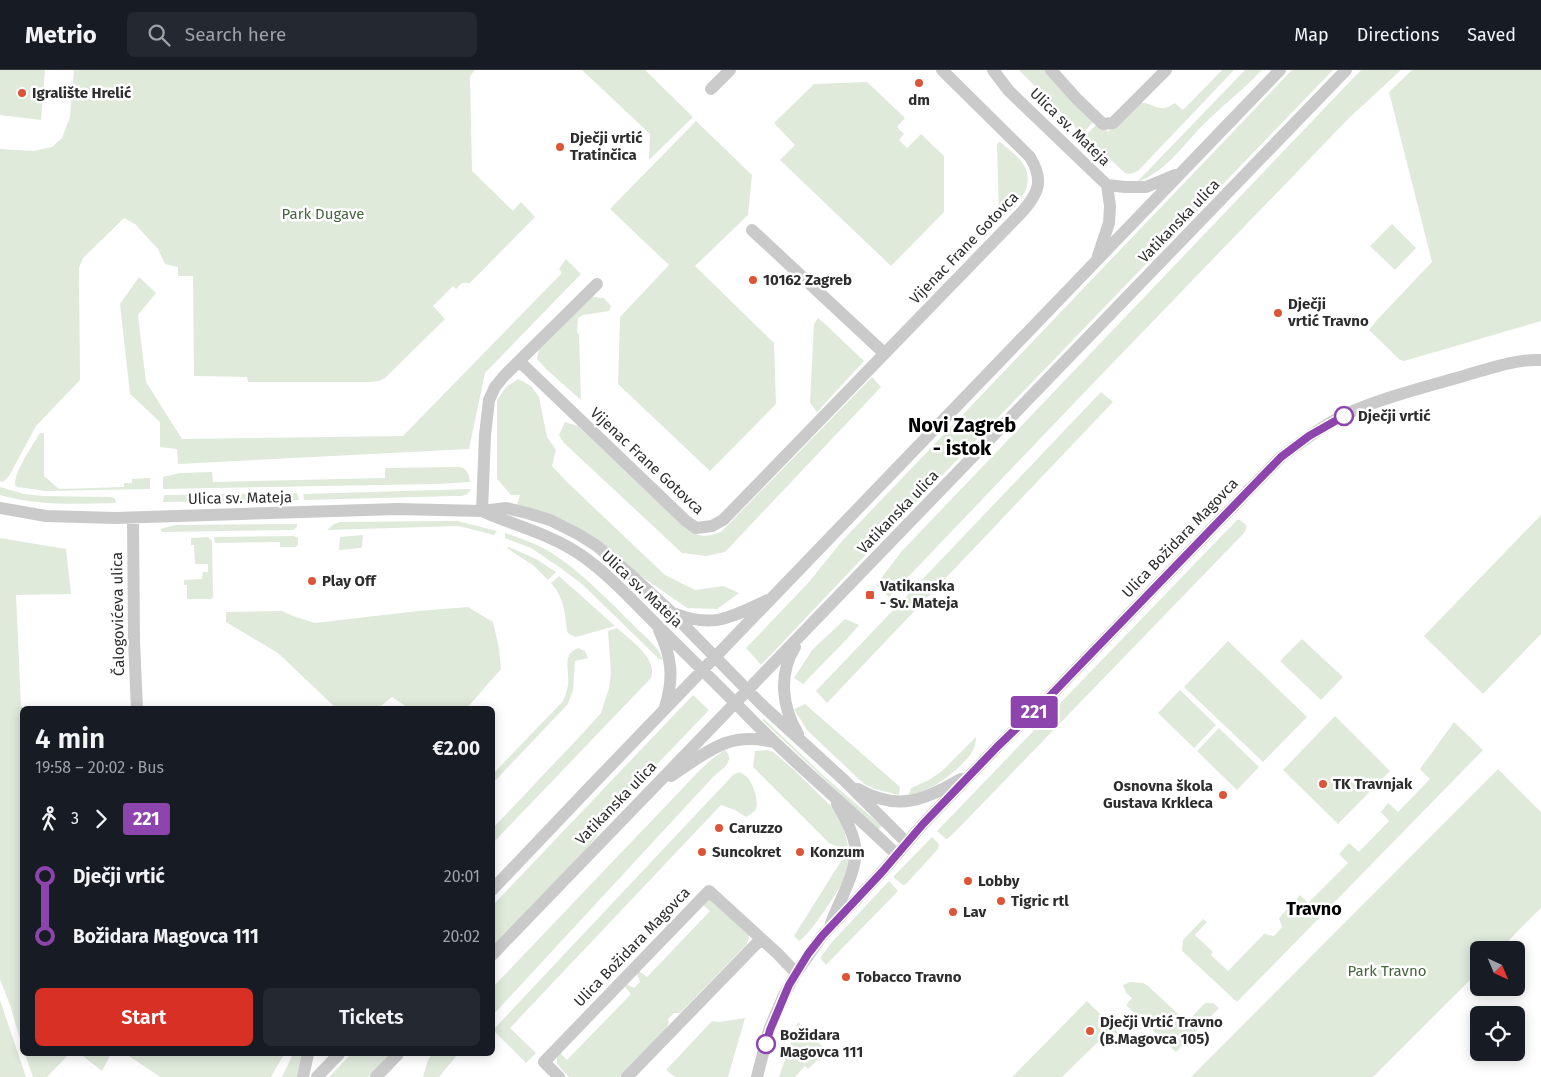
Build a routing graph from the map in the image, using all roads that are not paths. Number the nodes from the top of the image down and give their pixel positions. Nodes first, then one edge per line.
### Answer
1 (730, 70) edge
2 (942, 70) edge
3 (993, 70) edge
4 (1051, 70) edge
5 (1166, 70) edge
6 (1280, 70) edge
7 (1346, 70) edge
8 (711, 90) dead end
9 (1180, 174) junction
10 (1106, 185) junction
11 (752, 230) dead end
12 (1096, 260) junction
13 (597, 284) dead end
14 (884, 353) junction
15 (1541, 360) edge
16 (519, 361) junction
17 (0, 508) edge
18 (482, 511) junction
19 (133, 518) junction
20 (774, 597) junction
21 (671, 612) junction
22 (656, 623) junction
23 (803, 633) junction
24 (716, 658) junction
25 (703, 671) junction
26 (747, 690) junction
27 (736, 703) junction
28 (137, 706) edge
29 (665, 710) junction
30 (774, 742) junction
31 (806, 747) junction
32 (974, 772) junction
33 (845, 781) junction
34 (653, 788) junction
35 (834, 797) junction
36 (908, 843) junction
37 (897, 855) junction
38 (495, 887) edge
39 (828, 929) junction
40 (761, 939) junction
41 (495, 952) edge
42 (796, 973) junction
43 (307, 1056) edge
44 (337, 1056) edge
45 (396, 1056) edge
46 (302, 1077) edge
47 (317, 1077) edge
48 (376, 1077) edge
49 (560, 1077) edge
50 (628, 1077) edge
51 (757, 1077) edge

1 - 8 street
2 - 14 street, Vijenac Frane Gotovca
3 - 10 street, Ulica sv. Mateja
4 - 5 street
6 - 9 street, Vatikanska ulica
7 - 23 street, Vatikanska ulica
9 - 10 street
9 - 12 street, Vatikanska ulica
10 - 12 street
11 - 14 street
12 - 20 street, Vatikanska ulica
13 - 16 street
14 - 16 street, Vijenac Frane Gotovca
15 - 32 street, Ulica Božidara Magovca
16 - 18 street
17 - 19 street, Ulica sv. Mateja
18 - 19 street, Ulica sv. Mateja
18 - 21 street, Ulica sv. Mateja
18 - 22 street, Ulica sv. Mateja
19 - 28 street, Čalogovićeva ulica
20 - 21 street
20 - 24 street, Vatikanska ulica
21 - 24 street, Ulica sv. Mateja
22 - 25 street, Ulica sv. Mateja
22 - 29 street
23 - 26 street, Vatikanska ulica
23 - 31 street
24 - 25 street, Vatikanska ulica
24 - 26 street
25 - 27 street, Ulica sv. Mateja
25 - 29 street, Vatikanska ulica
26 - 27 street, Vatikanska ulica
26 - 31 street
27 - 30 street
27 - 34 street, Vatikanska ulica
29 - 38 street, Vatikanska ulica
30 - 34 street
30 - 35 street
31 - 33 street
32 - 33 street
32 - 36 street, Ulica Božidara Magovca
33 - 36 street
34 - 41 street, Vatikanska ulica
35 - 37 street
35 - 39 street
36 - 37 street, Ulica Božidara Magovca
37 - 39 street, Ulica Božidara Magovca
39 - 42 street, Ulica Božidara Magovca
40 - 42 street, Ulica Božidara Magovca
40 - 49 street, Ulica Božidara Magovca
40 - 50 street
42 - 51 street, Ulica Božidara Magovca
43 - 46 street
44 - 47 street
45 - 48 street

